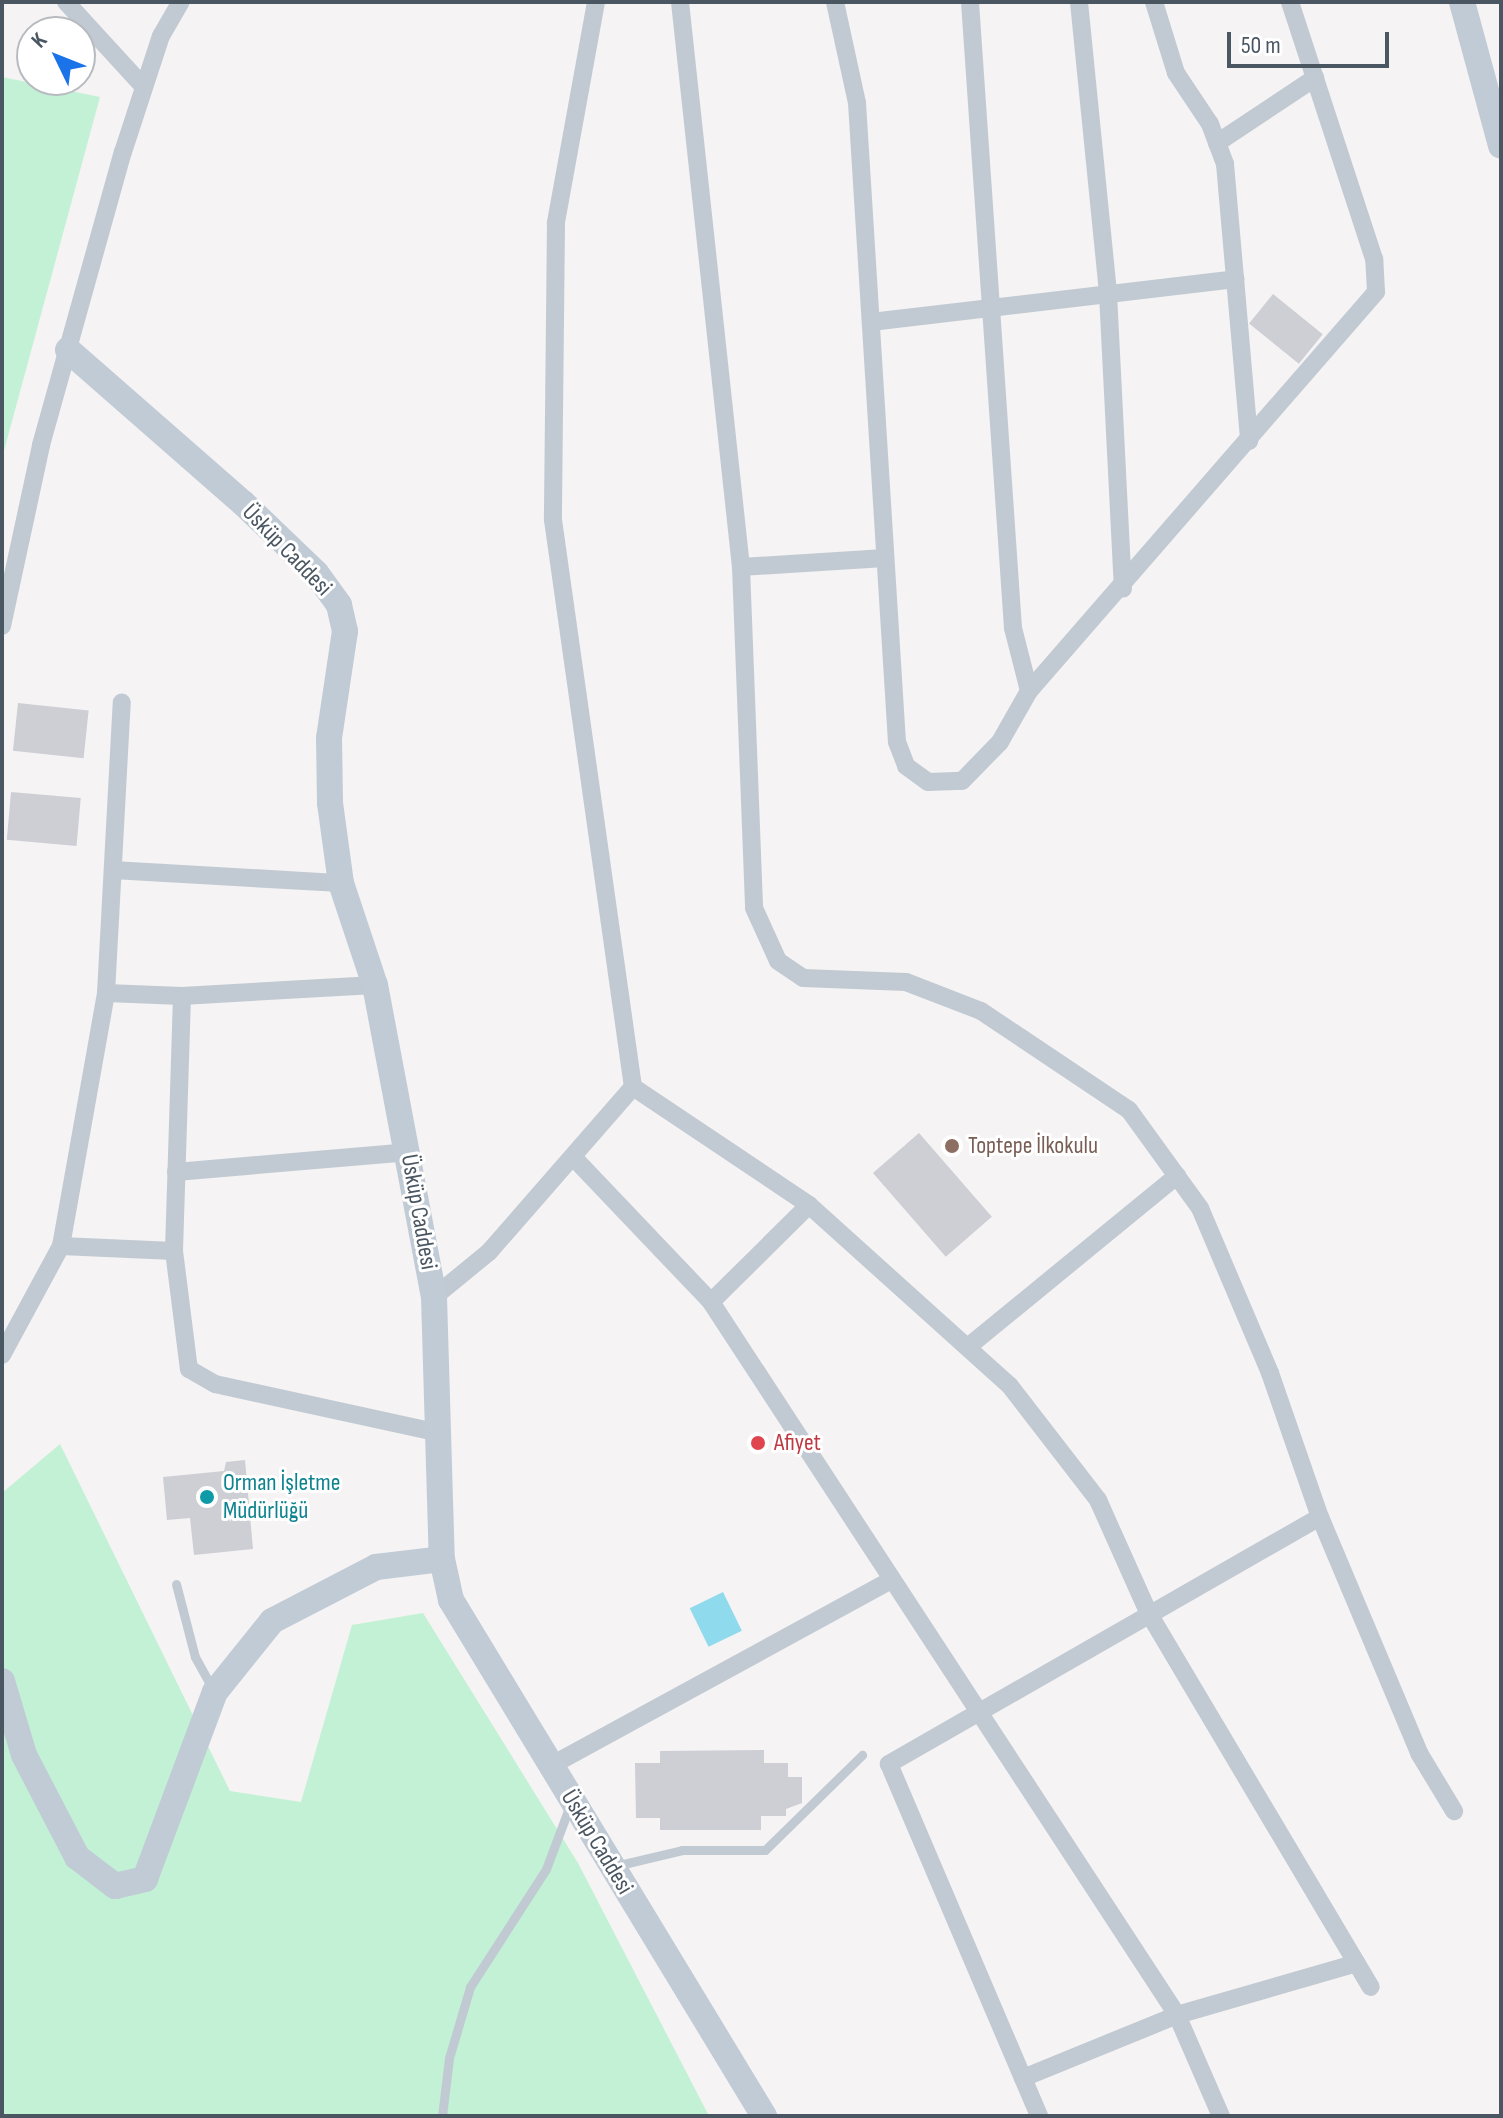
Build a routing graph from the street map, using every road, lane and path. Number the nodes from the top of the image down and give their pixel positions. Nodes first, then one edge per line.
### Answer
1 (66, 2) edge
2 (181, 2) edge
3 (596, 2) edge
4 (680, 2) edge
5 (835, 2) edge
6 (970, 2) edge
7 (1079, 2) edge
8 (1154, 2) edge
9 (1290, 2) edge
10 (1462, 2) edge
11 (1315, 78) junction
12 (144, 87) junction
13 (1217, 143) junction
14 (1501, 146) edge
15 (1235, 279) junction
16 (1108, 294) junction
17 (987, 309) junction
18 (871, 322) junction
19 (68, 350) junction
20 (1249, 441) junction
21 (885, 558) junction
22 (741, 567) junction
23 (1123, 589) junction
24 (2, 626) edge
25 (1029, 691) junction
26 (122, 702) dead end
27 (113, 870) junction
28 (341, 883) junction
29 (375, 985) junction
30 (106, 993) junction
31 (182, 996) junction
32 (633, 1087) junction
33 (410, 1152) junction
34 (575, 1159) junction
35 (176, 1172) junction
36 (1177, 1176) junction
37 (809, 1205) junction
38 (61, 1246) junction
39 (174, 1251) junction
40 (434, 1297) junction
41 (711, 1302) junction
42 (969, 1346) junction
43 (2, 1355) edge
44 (440, 1433) junction
45 (1320, 1517) junction
46 (442, 1559) junction
47 (888, 1582) junction
48 (176, 1584) dead end
49 (1148, 1612) junction
50 (2, 1681) edge
51 (215, 1692) junction
52 (973, 1711) junction
53 (862, 1755) dead end
54 (552, 1765) junction
55 (571, 1802) junction
56 (1454, 1811) dead end
57 (611, 1867) junction
58 (1357, 1963) junction
59 (1371, 1987) dead end
60 (1177, 2015) junction
61 (1023, 2078) junction
62 (442, 2116) edge
63 (764, 2116) edge
64 (1039, 2116) edge
65 (1221, 2116) edge

1 - 12 street
2 - 12 street
3 - 32 street
4 - 22 street
5 - 18 street
6 - 17 street
7 - 16 street
8 - 13 street
9 - 11 street
10 - 14 street
11 - 13 street
11 - 20 street
12 - 19 street
13 - 15 street
15 - 16 street
15 - 20 street
16 - 17 street
16 - 23 street
17 - 18 street
17 - 25 street
18 - 21 street
19 - 24 street
19 - 28 street, Üsküp Caddesi
20 - 23 street
21 - 22 street
21 - 25 street
22 - 36 street
23 - 25 street
26 - 27 street
27 - 28 street
27 - 30 street
28 - 29 street, Üsküp Caddesi
29 - 31 street
29 - 33 street, Üsküp Caddesi
30 - 31 street
30 - 38 street
31 - 35 street
32 - 34 street
32 - 37 street
33 - 35 street
33 - 40 street, Üsküp Caddesi
34 - 40 street
34 - 41 street
35 - 39 street
36 - 42 street
36 - 45 street
37 - 41 street
37 - 42 street
38 - 39 street
38 - 43 street
39 - 44 street
40 - 44 street, Üsküp Caddesi
41 - 47 street
42 - 49 street
44 - 46 street, Üsküp Caddesi
45 - 49 street
45 - 56 street
46 - 51 street
46 - 54 street, Üsküp Caddesi
47 - 52 street
47 - 54 street
48 - 51 lane
49 - 52 street
49 - 58 street
50 - 51 street
52 - 60 street
52 - 61 street
53 - 57 lane
54 - 55 street, Üsküp Caddesi
55 - 57 street, Üsküp Caddesi
55 - 62 lane
57 - 63 street, Üsküp Caddesi
58 - 59 street
58 - 60 street
60 - 61 street
60 - 65 street
61 - 64 street

